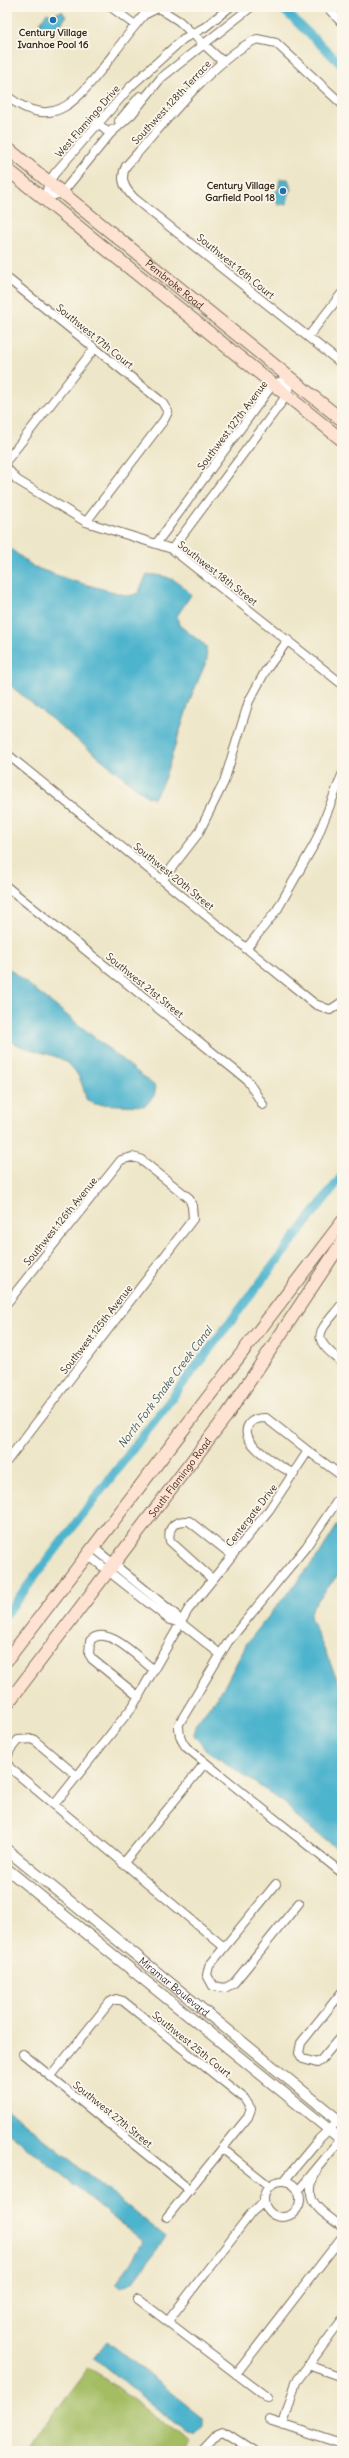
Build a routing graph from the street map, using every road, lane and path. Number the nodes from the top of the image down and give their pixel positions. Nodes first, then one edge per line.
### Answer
1 (111, 7) edge
2 (230, 7) edge
3 (252, 7) edge
4 (327, 7) edge
5 (158, 8) edge
6 (342, 23) edge
7 (135, 25) junction
8 (192, 34) junction
9 (204, 44) junction
10 (223, 62) junction
11 (155, 85) junction
12 (7, 96) edge
13 (121, 96) junction
14 (342, 104) edge
15 (132, 105) junction
16 (97, 123) junction
17 (110, 134) junction
18 (7, 148) edge
19 (7, 168) edge
20 (123, 181) joint
21 (49, 182) junction
22 (62, 193) junction
23 (45, 198) junction
24 (8, 280) edge
25 (342, 293) edge
26 (308, 337) junction
27 (94, 349) junction
28 (342, 363) edge
29 (291, 378) junction
30 (273, 384) junction
31 (287, 395) junction
32 (342, 420) edge
33 (342, 440) edge
34 (7, 460) edge
35 (7, 468) edge
36 (86, 522) junction
37 (156, 544) junction
38 (172, 549) junction
39 (288, 640) junction
40 (342, 684) edge
41 (7, 754) edge
42 (342, 775) edge
43 (163, 879) junction
44 (7, 887) edge
45 (246, 950) junction
46 (342, 1002) edge
47 (263, 1105) dead end
48 (192, 1206) joint
49 (342, 1222) edge
50 (342, 1242) edge
51 (7, 1303) edge
52 (342, 1304) edge
53 (342, 1362) edge
54 (308, 1451) junction
55 (7, 1461) edge
56 (294, 1474) junction
57 (342, 1476) edge
58 (342, 1494) edge
59 (91, 1552) junction
60 (232, 1555) junction
61 (112, 1568) junction
62 (212, 1579) junction
63 (181, 1623) junction
64 (220, 1654) junction
65 (7, 1660) edge
66 (154, 1670) junction
67 (139, 1697) junction
68 (7, 1704) edge
69 (7, 1759) edge
70 (205, 1762) junction
71 (77, 1776) junction
72 (54, 1805) junction
73 (7, 1850) edge
74 (123, 1864) junction
75 (7, 1869) edge
76 (342, 1873) edge
77 (276, 1884) dead end
78 (299, 1903) dead end
79 (224, 1948) junction
80 (342, 1992) edge
81 (342, 2035) edge
82 (23, 2054) dead end
83 (51, 2076) junction
84 (341, 2120) edge
85 (329, 2130) junction
86 (342, 2139) edge
87 (223, 2149) junction
88 (317, 2169) junction
89 (284, 2181) junction
90 (269, 2186) junction
91 (190, 2190) junction
92 (298, 2191) junction
93 (264, 2202) junction
94 (300, 2202) junction
95 (314, 2205) junction
96 (167, 2217) dead end
97 (342, 2227) edge
98 (342, 2237) edge
99 (138, 2299) dead end
100 (342, 2320) edge
101 (168, 2321) junction
102 (308, 2365) junction
103 (236, 2374) junction
104 (342, 2377) edge
105 (268, 2398) dead end
106 (269, 2420) dead end
107 (283, 2425) junction
108 (342, 2444) edge
109 (201, 2451) edge
110 (254, 2451) edge

1 - 7 street
2 - 8 street, West Flamingo Drive
3 - 9 street
4 - 6 street
5 - 7 street
5 - 8 street
7 - 12 street
8 - 9 street
8 - 13 street, West Flamingo Drive
9 - 10 street
9 - 11 street
10 - 14 street, Southwest 128th Terrace
10 - 20 street, Southwest 128th Terrace
11 - 15 street
11 - 17 street
13 - 15 street
13 - 16 street, West Flamingo Drive
15 - 17 street
16 - 17 street
16 - 21 street, West Flamingo Drive
17 - 22 street
18 - 21 main road, Pembroke Road
19 - 23 main road, Pembroke Road
20 - 26 street, Southwest 16th Court
21 - 22 main road, Pembroke Road
21 - 23 street, West Flamingo Drive
22 - 23 street
22 - 29 main road, Pembroke Road
23 - 30 main road, Pembroke Road
24 - 27 street, Southwest 17th Court
25 - 26 street
26 - 28 street, Southwest 16th Court
27 - 34 street
27 - 36 street, Southwest 17th Court
29 - 30 street, Southwest 127th Avenue
29 - 31 street
29 - 32 main road, Pembroke Road
30 - 31 main road, Pembroke Road
30 - 37 street, Southwest 127th Avenue
31 - 33 main road, Pembroke Road
31 - 38 street
35 - 36 street, Southwest 18th Street
36 - 37 street, Southwest 18th Street
37 - 38 street, Southwest 18th Street
38 - 39 street, Southwest 18th Street
39 - 40 street, Southwest 18th Street
39 - 43 street
41 - 43 street, Southwest 20th Street
42 - 45 street
43 - 45 street, Southwest 20th Street
44 - 47 street, Southwest 21st Street
45 - 46 street, Southwest 20th Street
48 - 51 street, Southwest 126th Avenue
48 - 55 street, Southwest 125th Avenue
49 - 59 main road
50 - 61 main road, South Flamingo Road
52 - 53 street
54 - 56 street, Centergate Drive
54 - 56 street
54 - 57 street
56 - 60 street, Centergate Drive
58 - 64 street
59 - 61 street
59 - 65 main road
60 - 62 street, Centergate Drive
60 - 62 street
61 - 63 street
61 - 68 main road, South Flamingo Road
62 - 63 street, Centergate Drive
63 - 64 street
63 - 66 street, Centergate Drive
64 - 70 street
66 - 67 street, Centergate Drive
66 - 67 street
67 - 71 street, Centergate Drive
69 - 71 street
69 - 72 street
70 - 74 street
70 - 76 street
71 - 72 street, Centergate Drive
72 - 74 street
73 - 84 street, Miramar Boulevard
74 - 79 street
75 - 85 street, Miramar Boulevard
77 - 79 street
78 - 79 street
80 - 81 street
82 - 83 street, Southwest 27th Street
83 - 87 street, Southwest 25th Court
83 - 91 street, Southwest 27th Street
84 - 85 street
85 - 86 street, Miramar Boulevard
85 - 89 street
86 - 88 street
87 - 90 street
87 - 91 street
88 - 92 street
88 - 95 street
89 - 90 street
89 - 92 street
90 - 93 street
91 - 96 street
92 - 94 street
93 - 94 street
93 - 101 street
94 - 95 street
95 - 97 street
98 - 103 street
99 - 101 street
100 - 102 street
101 - 103 street
102 - 104 street
102 - 107 street
103 - 105 street
106 - 107 street
107 - 108 street
109 - 110 street

